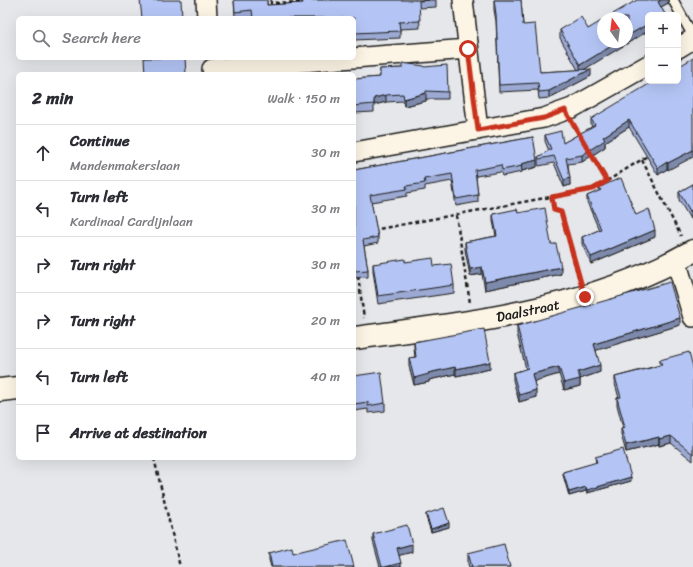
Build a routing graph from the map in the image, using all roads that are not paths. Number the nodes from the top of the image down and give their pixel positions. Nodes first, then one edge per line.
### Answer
1 (206, 0) edge
2 (463, 0) edge
3 (673, 0) edge
4 (207, 16) edge
5 (693, 36) edge
6 (693, 39) edge
7 (681, 46) edge
8 (468, 49) junction
9 (356, 57) edge
10 (311, 60) edge
11 (211, 67) edge
12 (645, 67) edge
13 (478, 130) junction
14 (356, 152) edge
15 (686, 255) edge
16 (693, 317) edge
17 (360, 338) edge
18 (16, 388) edge
19 (0, 390) edge

1 - 4 street
2 - 8 street
3 - 5 lane
6 - 7 street
8 - 9 street
8 - 13 street
10 - 11 street
12 - 13 street
13 - 14 street
15 - 16 street
15 - 17 street, Daalstraat
18 - 19 street

